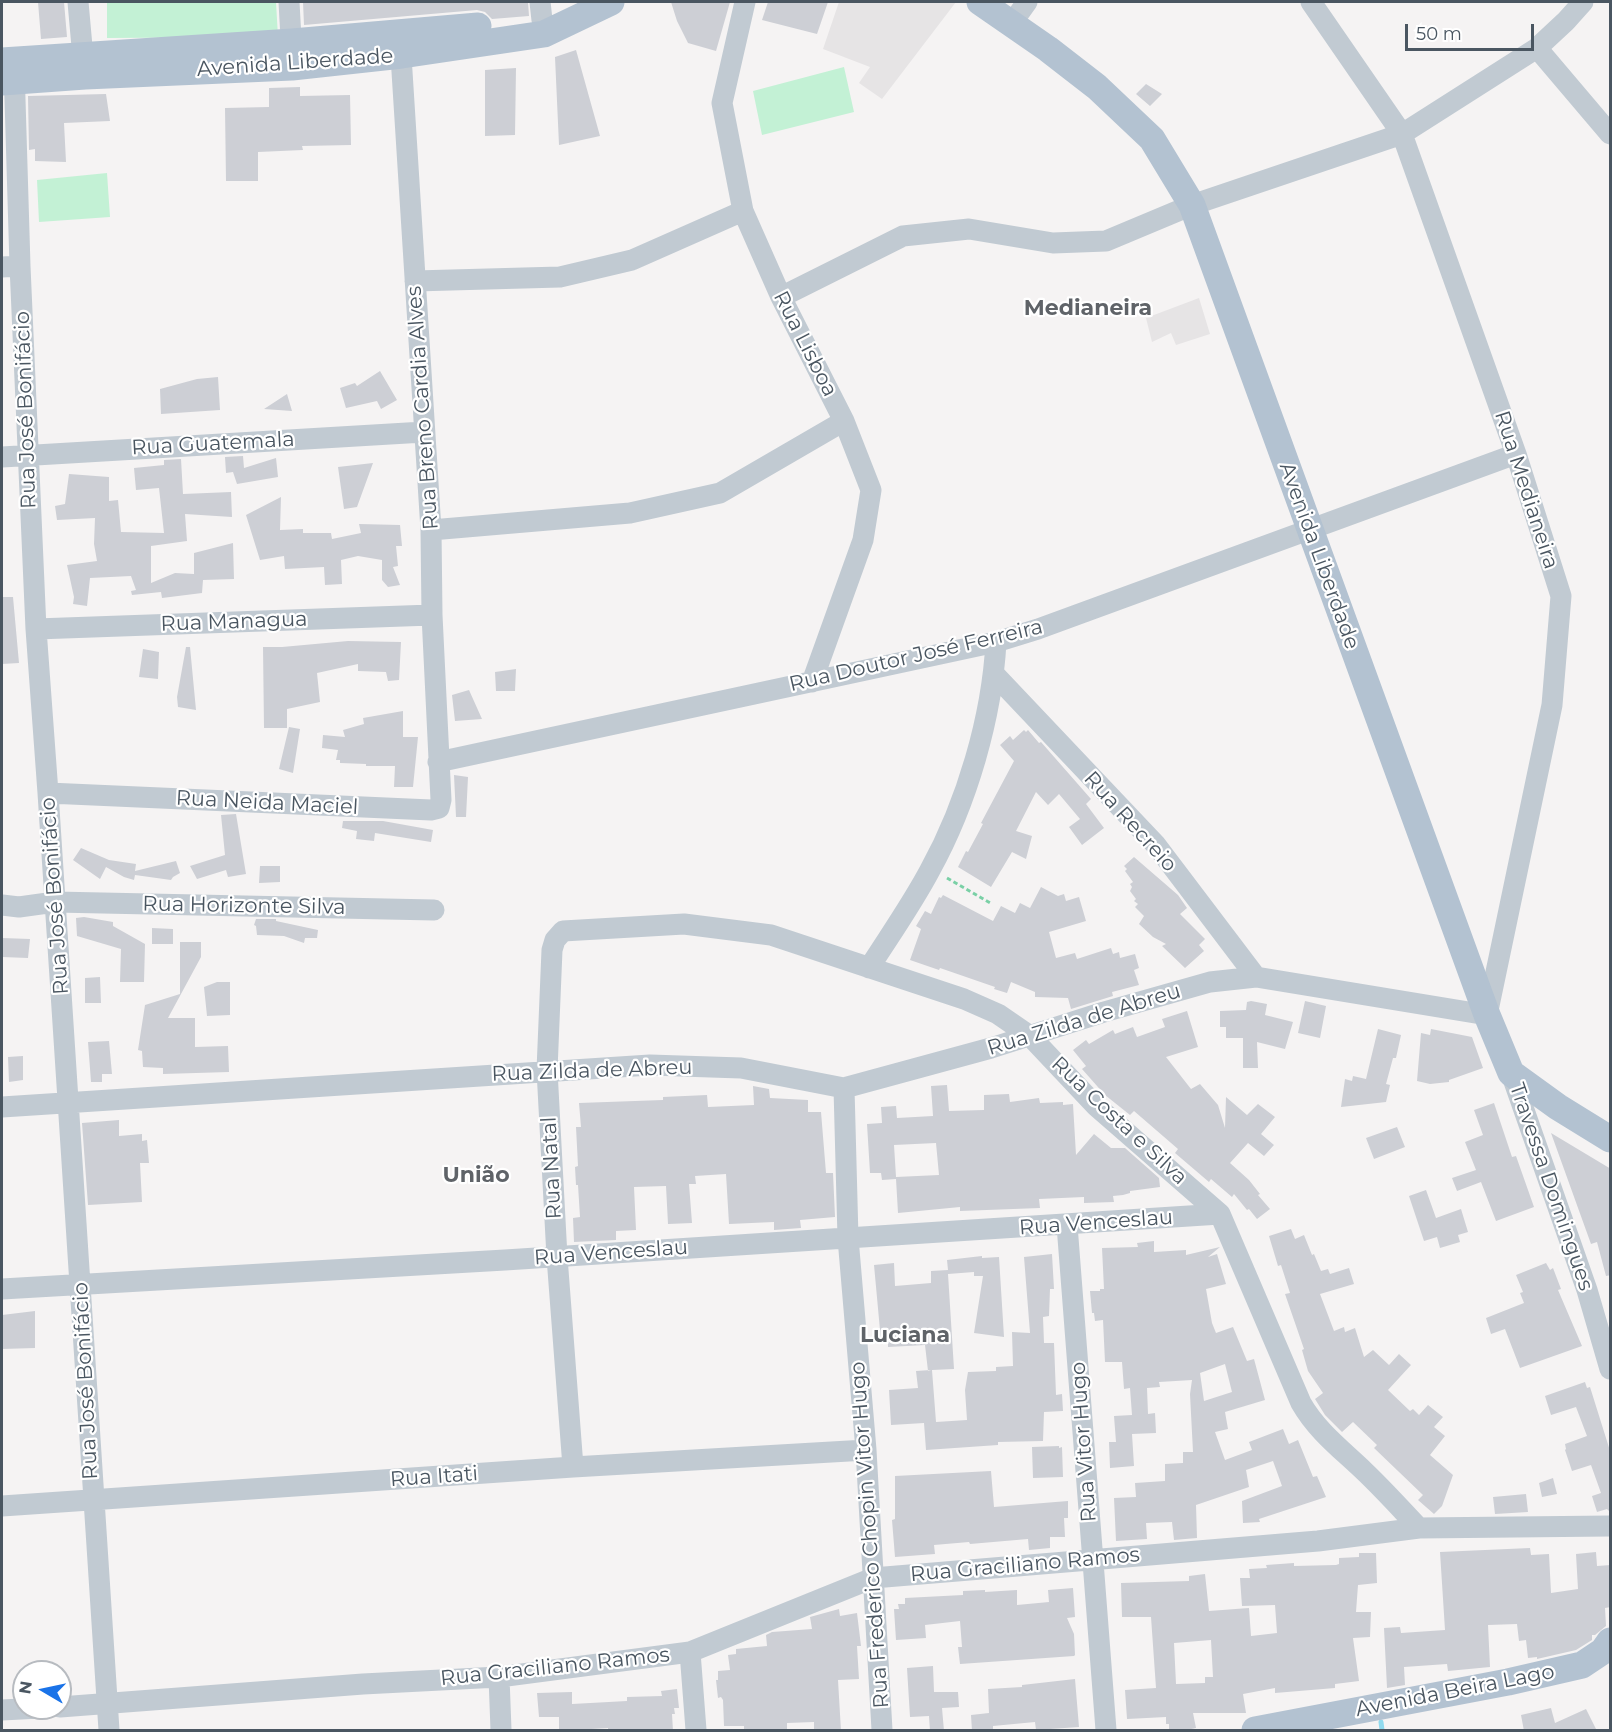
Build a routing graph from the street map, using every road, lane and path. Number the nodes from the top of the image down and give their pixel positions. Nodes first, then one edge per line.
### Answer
1 (78, 2) edge
2 (289, 2) edge
3 (610, 2) edge
4 (745, 2) edge
5 (980, 2) edge
6 (1027, 2) edge
7 (1311, 2) edge
8 (1583, 2) edge
9 (541, 11) edge
10 (584, 15) junction
11 (1012, 23) junction
12 (400, 45) junction
13 (1537, 48) junction
14 (292, 54) junction
15 (84, 66) junction
16 (8, 71) edge
17 (1402, 134) junction
18 (1611, 134) edge
19 (1192, 205) junction
20 (743, 211) junction
21 (11, 267) edge
22 (415, 281) junction
23 (780, 297) junction
24 (844, 422) junction
25 (424, 432) junction
26 (1516, 454) junction
27 (27, 455) junction
28 (2, 457) edge
29 (1309, 529) junction
30 (431, 530) junction
31 (432, 615) junction
32 (36, 629) junction
33 (996, 642) junction
34 (995, 675) junction
35 (812, 682) junction
36 (438, 762) junction
37 (48, 793) junction
38 (931, 869) junction
39 (55, 902) junction
40 (992, 904) dead end
41 (2, 905) edge
42 (434, 910) dead end
43 (555, 940) joint
44 (870, 968) junction
45 (1256, 977) junction
46 (1487, 1015) junction
47 (1030, 1036) junction
48 (547, 1070) junction
49 (1511, 1073) junction
50 (844, 1088) junction
51 (68, 1102) junction
52 (2, 1107) edge
53 (1611, 1139) edge
54 (1220, 1214) junction
55 (1067, 1225) junction
56 (848, 1238) junction
57 (557, 1257) junction
58 (81, 1283) junction
59 (2, 1289) edge
60 (1611, 1369) edge
61 (866, 1450) junction
62 (573, 1467) junction
63 (93, 1500) junction
64 (2, 1506) edge
65 (1611, 1526) edge
66 (1419, 1528) junction
67 (1093, 1559) junction
68 (873, 1578) junction
69 (1611, 1641) edge
70 (690, 1652) junction
71 (499, 1677) junction
72 (107, 1704) junction
73 (72, 1706) edge
74 (109, 1731) edge
75 (501, 1731) edge
76 (696, 1731) edge
77 (882, 1731) edge
78 (1106, 1731) edge
79 (1255, 1731) edge

1 - 15 street
2 - 14 street
3 - 10 main road, Avenida Liberdade
4 - 20 street, Rua Lisboa
5 - 11 main road, Avenida Liberdade
6 - 11 street
7 - 17 street, Rua Medianeira
8 - 13 street
9 - 10 main road, Avenida Liberdade
9 - 12 main road, Avenida Liberdade
10 - 12 main road, Avenida Liberdade
11 - 19 main road, Avenida Liberdade
12 - 14 main road, Avenida Liberdade
12 - 22 street, Rua Breno Cardia Alves
13 - 17 street
13 - 18 street
14 - 15 main road, Avenida Liberdade
15 - 16 main road, Avenida Liberdade
16 - 21 street, Rua José Bonifácio
17 - 19 street
17 - 26 street, Rua Medianeira
19 - 23 street
19 - 29 main road, Avenida Liberdade
20 - 22 street
20 - 23 street, Rua Lisboa
21 - 27 street, Rua José Bonifácio
22 - 25 street, Rua Breno Cardia Alves
23 - 24 street, Rua Lisboa
24 - 30 street
24 - 35 street, Rua Lisboa
25 - 27 street, Rua Guatemala
25 - 30 street, Rua Breno Cardia Alves
26 - 29 street, Rua Doutor José Ferreira
26 - 46 street, Rua Medianeira
27 - 28 street, Rua Guatemala
27 - 32 street, Rua José Bonifácio
29 - 33 street, Rua Doutor José Ferreira
29 - 46 main road, Avenida Liberdade
30 - 31 street, Rua Breno Cardia Alves
31 - 32 street, Rua Managua
31 - 36 street, Rua Breno Cardia Alves
32 - 37 street, Rua José Bonifácio
33 - 34 street
33 - 35 street, Rua Doutor José Ferreira
34 - 38 street
34 - 45 street, Rua Recreio
35 - 36 street, Rua Doutor José Ferreira
36 - 37 street, Rua Neida Maciel
37 - 39 street, Rua José Bonifácio
38 - 40 path
38 - 44 street
39 - 41 street, Rua Horizonte Silva
39 - 42 street, Rua Horizonte Silva
39 - 51 street, Rua José Bonifácio
43 - 44 street, Rua Costa e Silva
43 - 48 street, Rua Natal
44 - 47 street, Rua Costa e Silva
45 - 46 street, Rua Zilda de Abreu
45 - 47 street, Rua Zilda de Abreu
46 - 49 main road, Avenida Liberdade
47 - 50 street, Rua Zilda de Abreu
47 - 54 street, Rua Costa e Silva
48 - 50 street, Rua Zilda de Abreu
48 - 51 street, Rua Zilda de Abreu
48 - 57 street, Rua Natal
49 - 53 main road
49 - 60 street, Travessa Domingues
50 - 56 street, Rua Frederico Chopin Vitor Hugo
51 - 52 street, Rua Zilda de Abreu
51 - 58 street, Rua José Bonifácio
54 - 55 street, Rua Venceslau
54 - 66 street, Rua Costa e Silva
55 - 56 street, Rua Venceslau
55 - 67 street, Rua Vitor Hugo
56 - 57 street, Rua Venceslau
56 - 61 street, Rua Frederico Chopin Vitor Hugo
57 - 58 street, Rua Venceslau
57 - 62 street, Rua Natal
58 - 59 street, Rua Venceslau
58 - 63 street, Rua José Bonifácio
61 - 62 street, Rua Itati
61 - 68 street, Rua Frederico Chopin Vitor Hugo
62 - 63 street, Rua Itati
63 - 64 street, Rua Itati
63 - 72 street, Rua José Bonifácio
65 - 66 street, Rua Graciliano Ramos
66 - 67 street, Rua Graciliano Ramos
67 - 68 street, Rua Graciliano Ramos
67 - 78 street, Rua Vitor Hugo
68 - 70 street, Rua Graciliano Ramos
68 - 77 street, Rua Frederico Chopin Vitor Hugo
69 - 79 main road, Avenida Beira Lago
70 - 71 street, Rua Graciliano Ramos
70 - 76 street
71 - 72 street, Rua Graciliano Ramos
71 - 75 street
72 - 73 street, Rua Graciliano Ramos
72 - 74 street, Rua José Bonifácio

